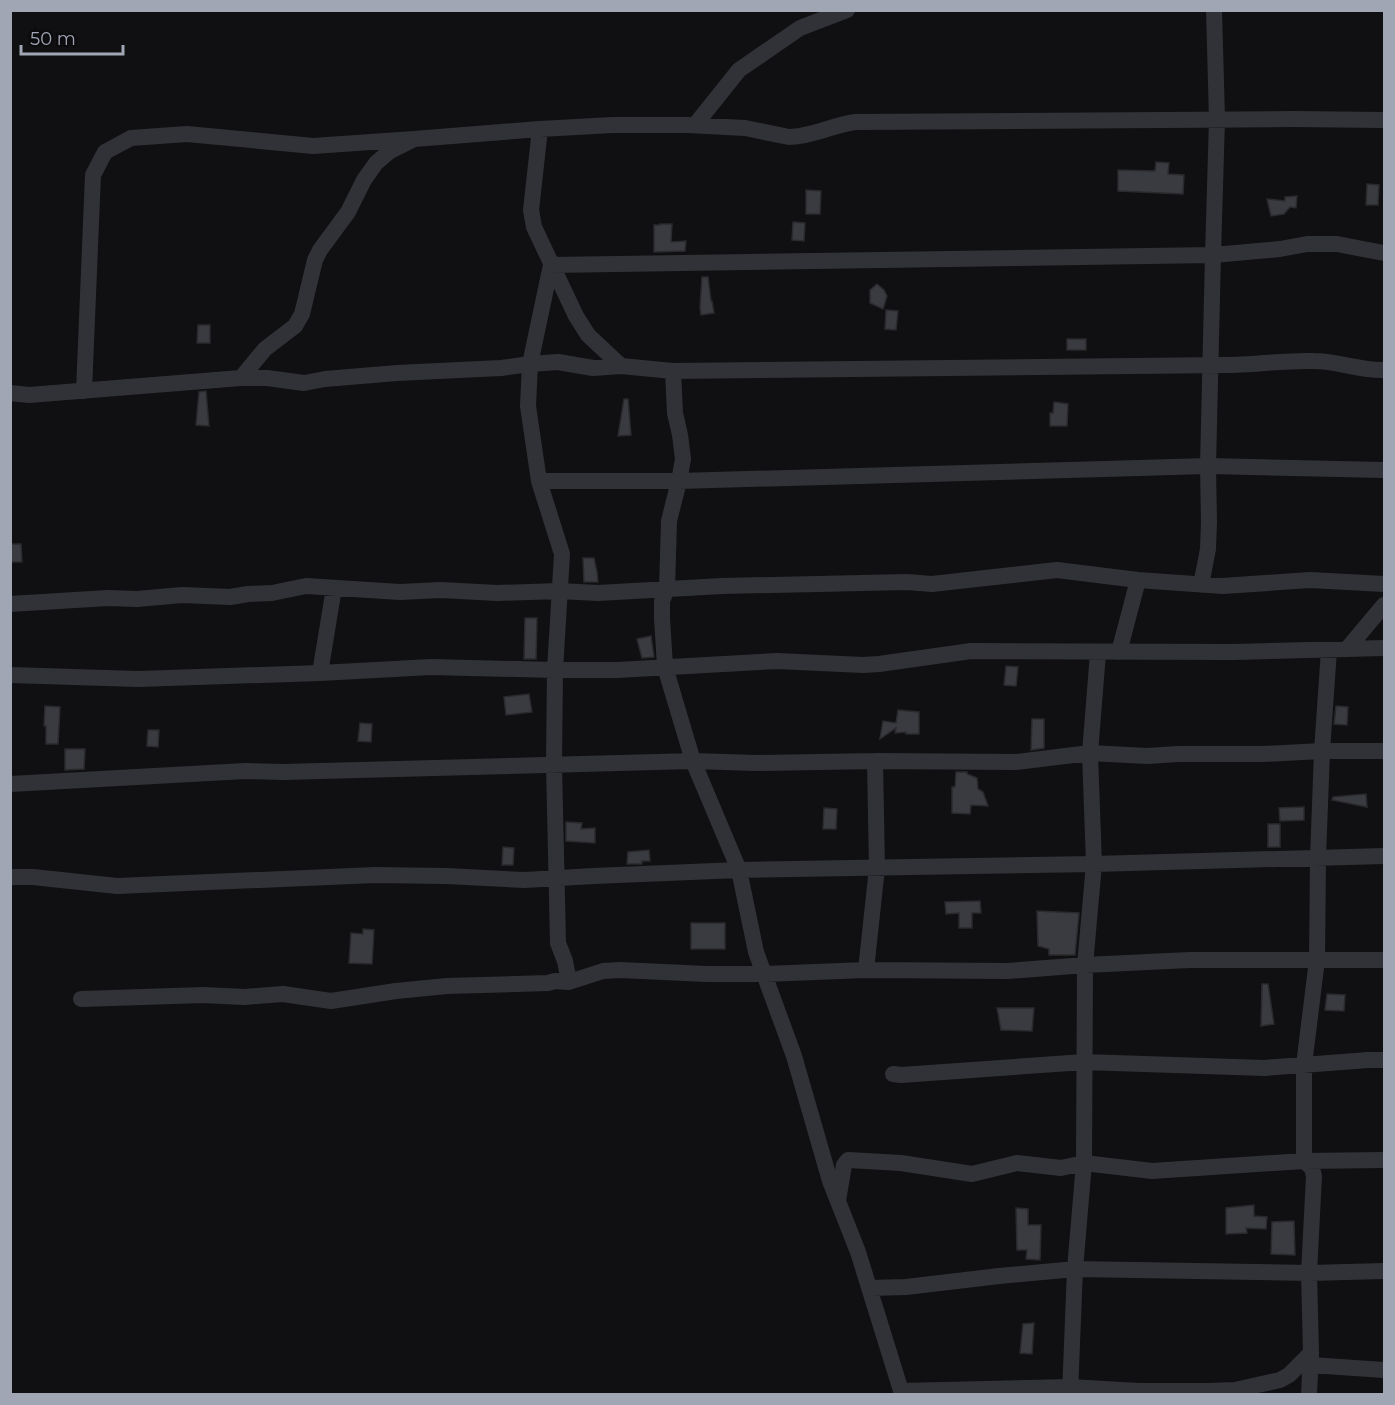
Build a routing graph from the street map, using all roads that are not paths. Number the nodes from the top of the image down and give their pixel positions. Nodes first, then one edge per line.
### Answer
1 (847, 10) edge
2 (1214, 10) edge
3 (1217, 119) junction
4 (1384, 120) edge
5 (695, 125) junction
6 (540, 129) junction
7 (414, 139) junction
8 (1384, 253) edge
9 (1213, 255) junction
10 (551, 265) junction
11 (530, 364) junction
12 (1210, 365) junction
13 (621, 366) junction
14 (1384, 370) edge
15 (673, 371) junction
16 (241, 378) junction
17 (84, 391) junction
18 (10, 393) edge
19 (1208, 466) junction
20 (1384, 470) edge
21 (679, 481) junction
22 (539, 482) junction
23 (1137, 580) junction
24 (1384, 584) edge
25 (1201, 585) junction
26 (334, 588) junction
27 (668, 589) junction
28 (559, 591) junction
29 (10, 604) edge
30 (1384, 605) edge
31 (1384, 648) edge
32 (1347, 649) junction
33 (1329, 650) junction
34 (1119, 652) junction
35 (1098, 653) junction
36 (665, 667) junction
37 (555, 670) junction
38 (320, 673) junction
39 (10, 675) edge
40 (1322, 751) junction
41 (1384, 751) edge
42 (1090, 753) junction
43 (693, 761) junction
44 (875, 761) junction
45 (554, 765) junction
46 (10, 784) edge
47 (1384, 856) edge
48 (1318, 858) junction
49 (1094, 864) junction
50 (877, 868) junction
51 (739, 870) junction
52 (10, 877) edge
53 (556, 878) junction
54 (1317, 960) junction
55 (1384, 960) edge
56 (1085, 965) junction
57 (866, 970) junction
58 (764, 974) junction
59 (569, 982) junction
60 (81, 999) dead end
61 (1384, 1060) edge
62 (1084, 1062) junction
63 (1304, 1065) junction
64 (893, 1074) dead end
65 (1384, 1160) edge
66 (1304, 1161) junction
67 (1084, 1163) junction
68 (838, 1203) junction
69 (1075, 1269) junction
70 (1384, 1271) edge
71 (1309, 1273) junction
72 (870, 1288) junction
73 (1311, 1359) junction
74 (1384, 1370) edge
75 (1070, 1391) edge
76 (901, 1393) edge
77 (1309, 1395) edge

1 - 5 street
2 - 3 street
3 - 4 street
3 - 5 street
3 - 9 street
5 - 6 street
6 - 7 street
6 - 10 street
7 - 16 street
7 - 17 street
8 - 9 street
9 - 10 street
9 - 12 street
10 - 11 street
10 - 13 street
11 - 13 street
11 - 16 street
11 - 22 street
12 - 14 street
12 - 15 street
12 - 19 street
13 - 15 street
15 - 21 street
16 - 17 street
17 - 18 street
19 - 20 street
19 - 21 street
19 - 25 street
21 - 22 street
21 - 27 street
22 - 28 street
23 - 25 street
23 - 27 street
23 - 34 street
24 - 25 street
26 - 28 street
26 - 29 street
26 - 38 street
27 - 28 street
27 - 36 street
28 - 37 street
30 - 32 street
31 - 32 street
32 - 33 street
33 - 34 street
33 - 40 street
34 - 35 street
35 - 36 street
35 - 42 street
36 - 37 street
36 - 43 street
37 - 38 street
37 - 45 street
38 - 39 street
40 - 41 street
40 - 42 street
40 - 48 street
42 - 44 street
42 - 49 street
43 - 44 street
43 - 45 street
43 - 51 street
44 - 50 street
45 - 46 street
45 - 53 street
47 - 48 street
48 - 49 street
48 - 54 street
49 - 50 street
49 - 56 street
50 - 51 street
50 - 57 street
51 - 53 street
51 - 58 street
52 - 53 street
53 - 59 street
54 - 55 street
54 - 56 street
54 - 63 street
56 - 57 street
56 - 62 street
57 - 58 street
58 - 59 street
58 - 68 street
59 - 60 street
61 - 63 street
62 - 63 street
62 - 64 street
62 - 67 street
63 - 66 street
65 - 66 street
66 - 67 street
66 - 71 street
67 - 68 street
67 - 69 street
68 - 72 street
69 - 71 street
69 - 72 street
69 - 75 street
70 - 71 street
71 - 73 street
72 - 76 street
73 - 74 street
73 - 75 street
73 - 77 street
75 - 76 street

